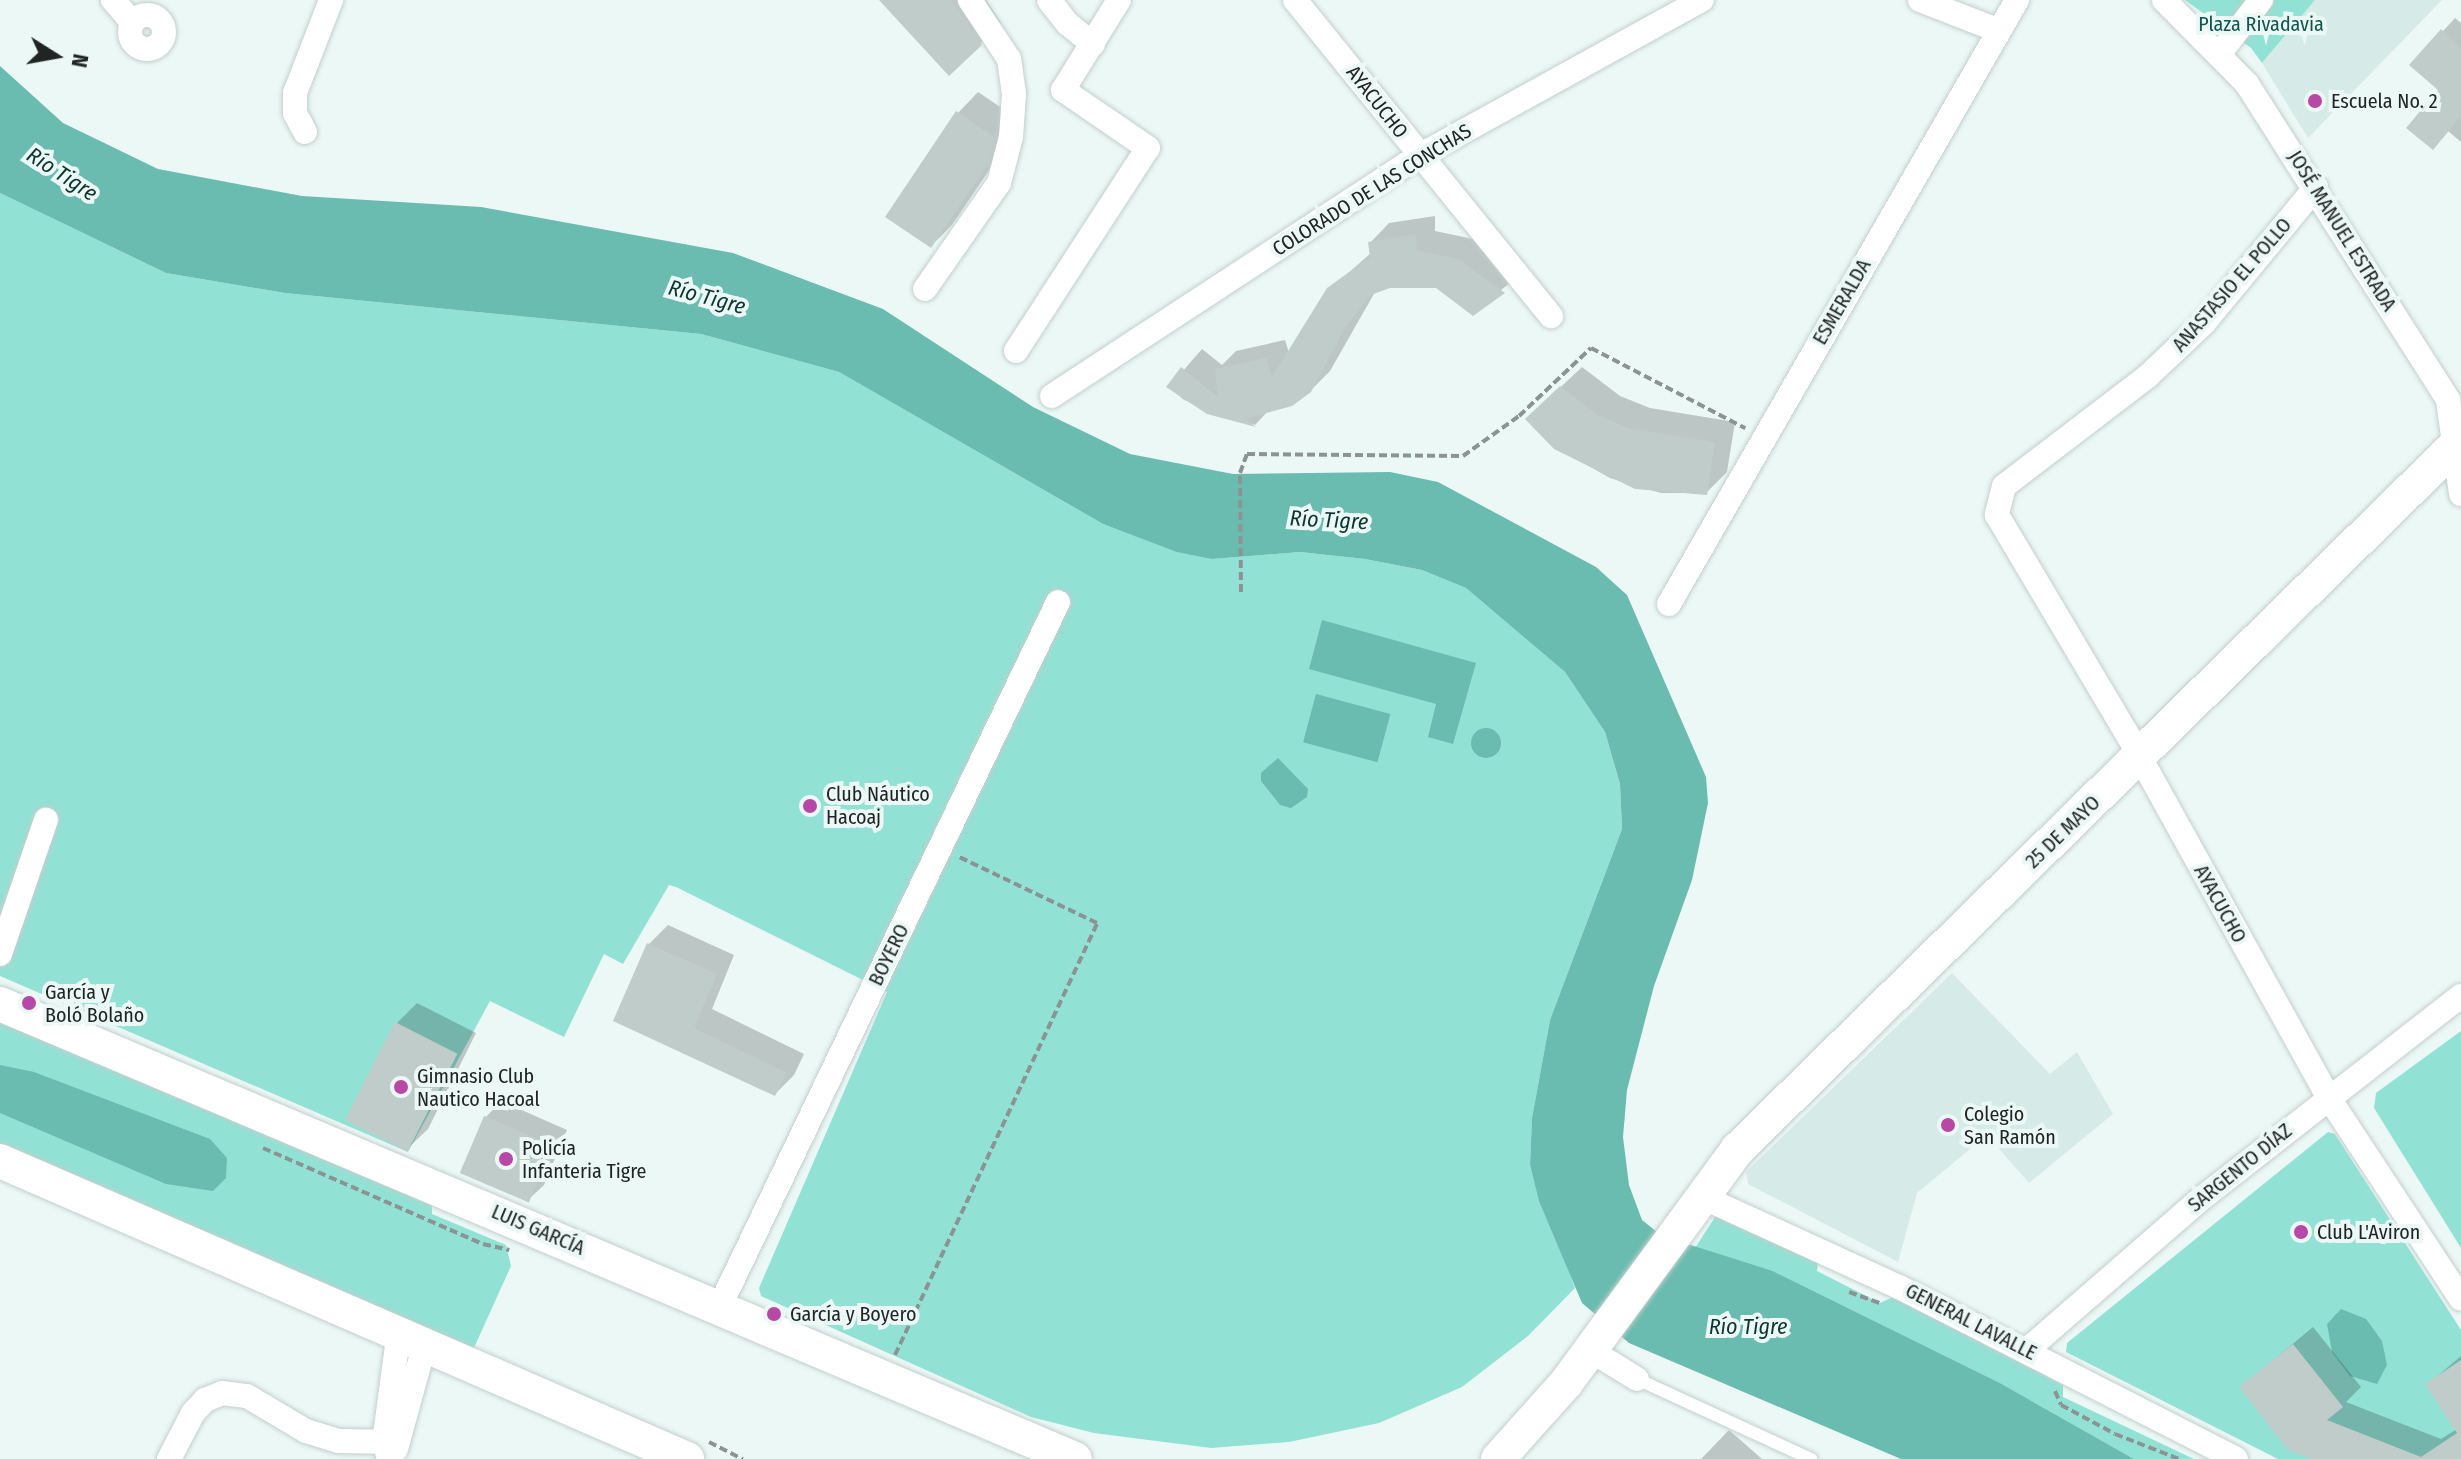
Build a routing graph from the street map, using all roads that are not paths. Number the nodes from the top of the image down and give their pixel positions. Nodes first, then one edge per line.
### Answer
1 (113, 0) edge
2 (331, 0) edge
3 (970, 0) edge
4 (1049, 0) edge
5 (1119, 0) edge
6 (1295, 0) edge
7 (1702, 0) edge
8 (1920, 0) edge
9 (2017, 0) edge
10 (2164, 0) edge
11 (2261, 0) edge
12 (132, 22) dead end
13 (1997, 30) junction
14 (1093, 44) junction
15 (2220, 53) junction
16 (305, 132) dead end
17 (1419, 156) junction
18 (2316, 187) junction
19 (925, 289) dead end
20 (1551, 316) dead end
21 (1016, 351) dead end
22 (1052, 396) dead end
23 (2457, 445) edge
24 (2461, 494) edge
25 (1997, 500) joint
26 (1058, 602) dead end
27 (1669, 604) dead end
28 (2140, 758) junction
29 (46, 820) dead end
30 (0, 954) edge
31 (2461, 996) edge
32 (0, 1004) edge
33 (2329, 1098) junction
34 (0, 1161) edge
35 (1700, 1196) junction
36 (2461, 1299) edge
37 (719, 1308) junction
38 (412, 1337) junction
39 (1596, 1341) junction
40 (2027, 1350) junction
41 (1637, 1379) joint
42 (391, 1450) edge
43 (1498, 1457) edge
44 (169, 1459) edge
45 (687, 1459) edge
46 (1075, 1459) edge
47 (1811, 1459) edge
48 (2236, 1459) edge

1 - 12 street
2 - 16 street
3 - 19 street
4 - 14 street
5 - 14 street
6 - 17 street, AYACUCHO
7 - 17 street, COLORADO DE LAS CONCHAS
8 - 13 street
9 - 13 street, ESMERALDA
10 - 15 street, JOSÉ MANUEL ESTRADA
11 - 15 street
13 - 27 street, ESMERALDA
14 - 21 street
15 - 18 street, JOSÉ MANUEL ESTRADA
17 - 20 street, AYACUCHO
17 - 22 street, COLORADO DE LAS CONCHAS
18 - 23 street, JOSÉ MANUEL ESTRADA
18 - 25 street, ANASTASIO EL POLLO
23 - 24 street, JOSÉ MANUEL ESTRADA
23 - 28 main road, 25 DE MAYO
25 - 28 street, AYACUCHO
26 - 37 street, BOYERO
28 - 33 street, AYACUCHO
28 - 35 main road, 25 DE MAYO
29 - 30 street
31 - 33 street, SARGENTO DÍAZ
32 - 37 main road, LUIS GARCÍA
33 - 36 street, AYACUCHO
33 - 40 street, SARGENTO DÍAZ
34 - 38 main road
35 - 39 main road, 25 DE MAYO
35 - 40 street, GENERAL LAVALLE
37 - 46 main road, LUIS GARCÍA
38 - 42 street
38 - 45 main road
39 - 41 street
39 - 43 main road, 25 DE MAYO
40 - 48 street, GENERAL LAVALLE
41 - 47 lane
42 - 44 street

